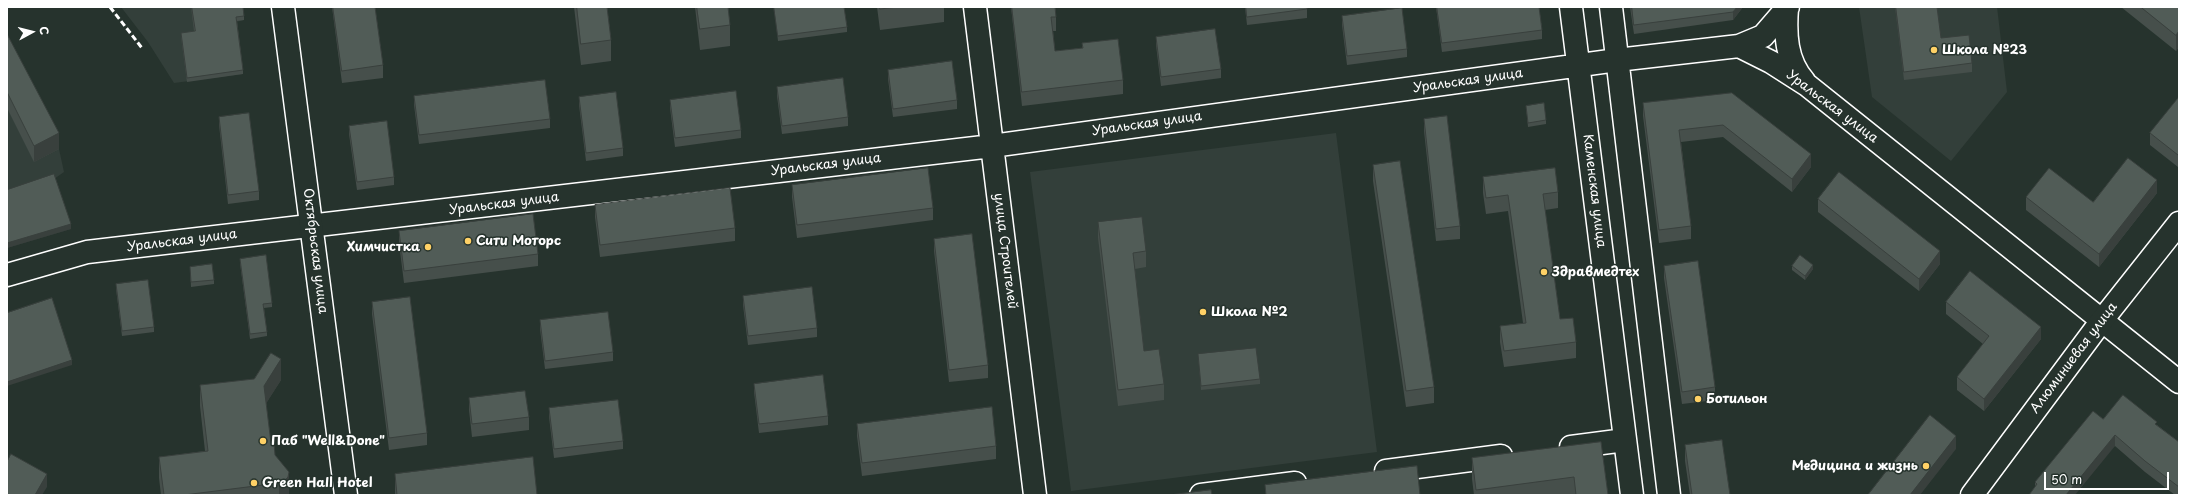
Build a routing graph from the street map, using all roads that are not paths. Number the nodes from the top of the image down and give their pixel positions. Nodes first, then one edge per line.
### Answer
1 (283, 7) edge
2 (975, 7) edge
3 (1571, 7) edge
4 (1611, 7) edge
5 (1788, 8) edge
6 (1738, 46) junction
7 (1617, 60) junction
8 (1578, 66) junction
9 (1807, 85) junction
10 (992, 146) junction
11 (2179, 223) edge
12 (312, 226) junction
13 (7, 275) edge
14 (2103, 319) junction
15 (2179, 382) edge
16 (1625, 440) junction
17 (1548, 450) edge
18 (1517, 454) edge
19 (1363, 474) edge
20 (1316, 480) edge
21 (346, 495) edge
22 (1035, 495) edge
23 (1201, 495) edge
24 (1632, 495) edge
25 (1669, 495) edge
26 (1972, 495) edge

1 - 12 street, Октябрьская улица
2 - 10 street, улица Строителей
3 - 8 street, Каменская улица
4 - 7 street
5 - 6 street
5 - 9 street
6 - 7 street, Уральская улица
6 - 9 street, Уральская улица
7 - 8 street, Уральская улица
7 - 25 street
8 - 10 street, Уральская улица
8 - 16 street, Каменская улица
9 - 14 street, Уральская улица
10 - 12 street, Уральская улица
10 - 22 street, улица Строителей
11 - 14 street, Алюминиевая улица
12 - 13 street, Уральская улица
12 - 21 street, Октябрьская улица
14 - 15 street, Уральская улица
14 - 26 street, Алюминиевая улица
16 - 17 street
16 - 24 street, Каменская улица
18 - 19 street
20 - 23 street

